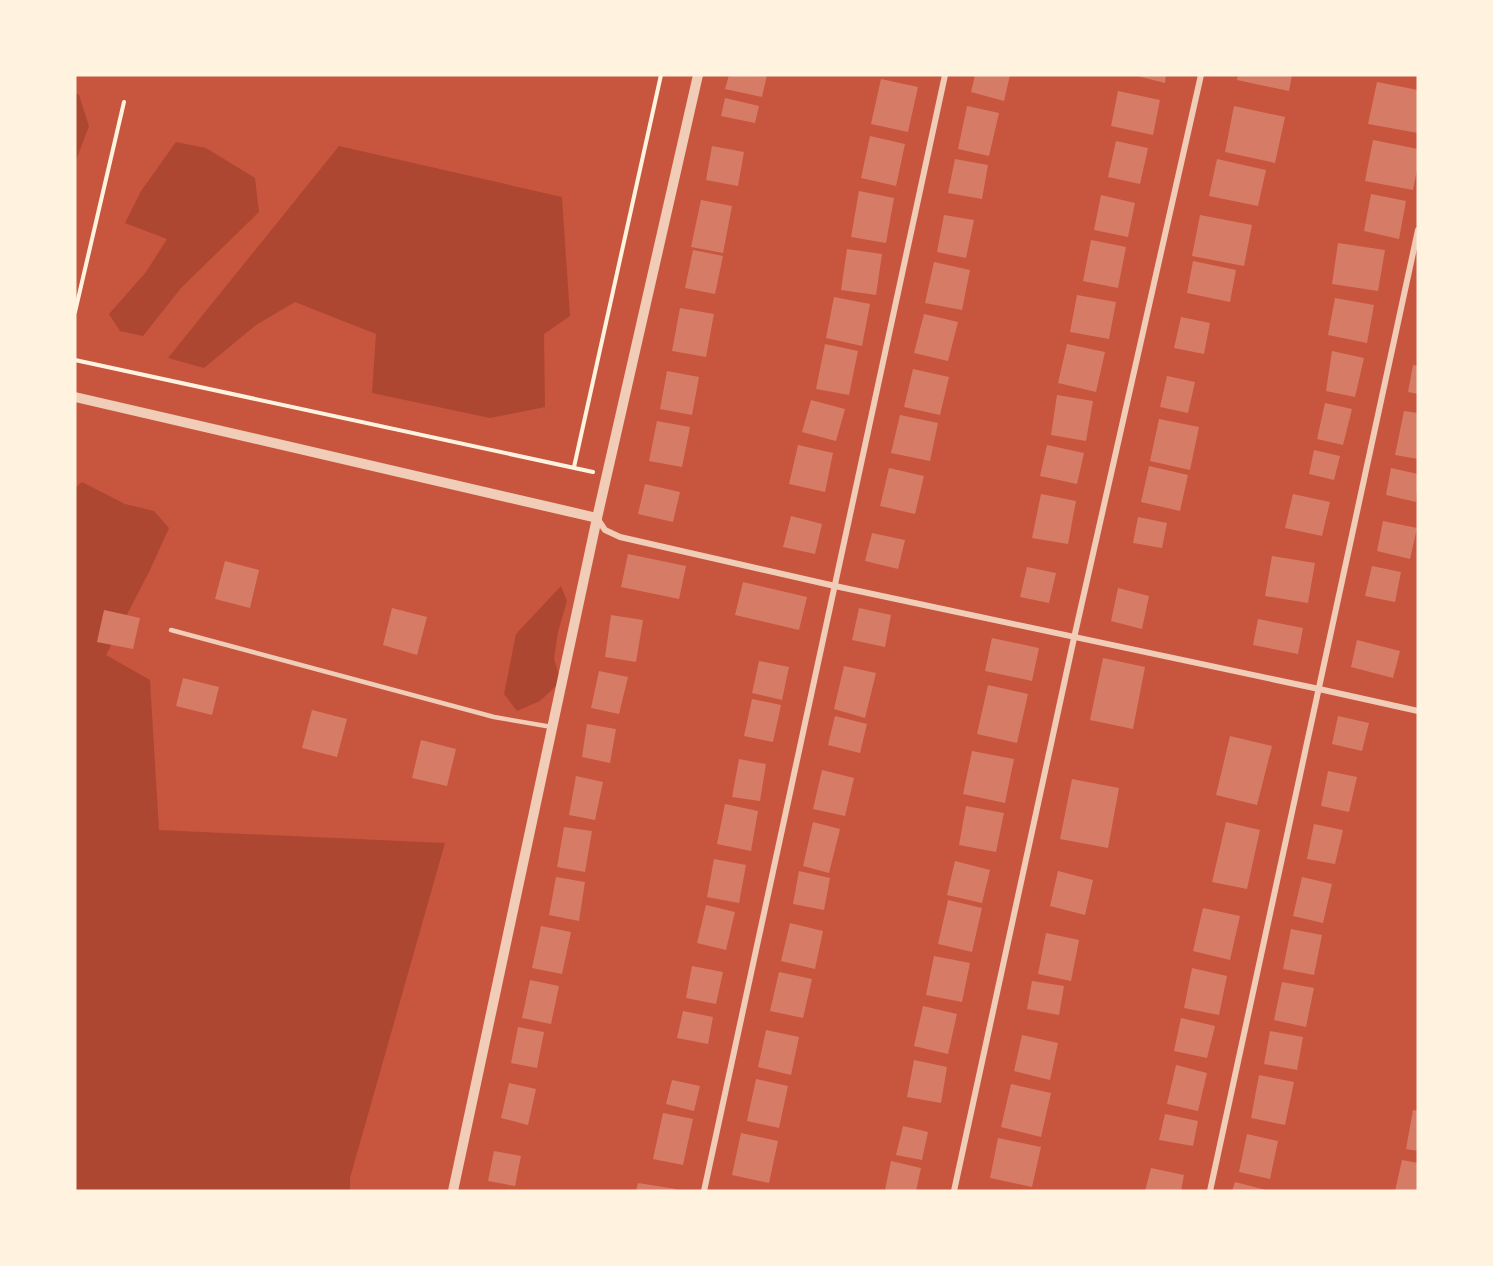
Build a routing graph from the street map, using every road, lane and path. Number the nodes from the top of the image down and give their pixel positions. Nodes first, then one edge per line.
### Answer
1 (661, 75) edge
2 (698, 75) edge
3 (945, 75) edge
4 (1201, 75) edge
5 (124, 102) dead end
6 (1418, 230) edge
7 (75, 312) edge
8 (75, 360) edge
9 (75, 398) edge
10 (574, 467) junction
11 (607, 476) junction
12 (597, 518) junction
13 (835, 586) junction
14 (171, 630) dead end
15 (1074, 638) junction
16 (1319, 688) junction
17 (1418, 711) edge
18 (553, 728) junction
19 (453, 1191) edge
20 (704, 1191) edge
21 (954, 1191) edge
22 (1210, 1191) edge

1 - 10 path
2 - 11 street
3 - 13 street
4 - 15 street
5 - 7 path
6 - 16 street
8 - 10 path
9 - 12 street
10 - 11 path
11 - 12 street
12 - 13 street
12 - 18 street
13 - 15 street
13 - 20 street
14 - 18 lane
15 - 16 street
15 - 21 street
16 - 17 street
16 - 22 street
18 - 19 street

